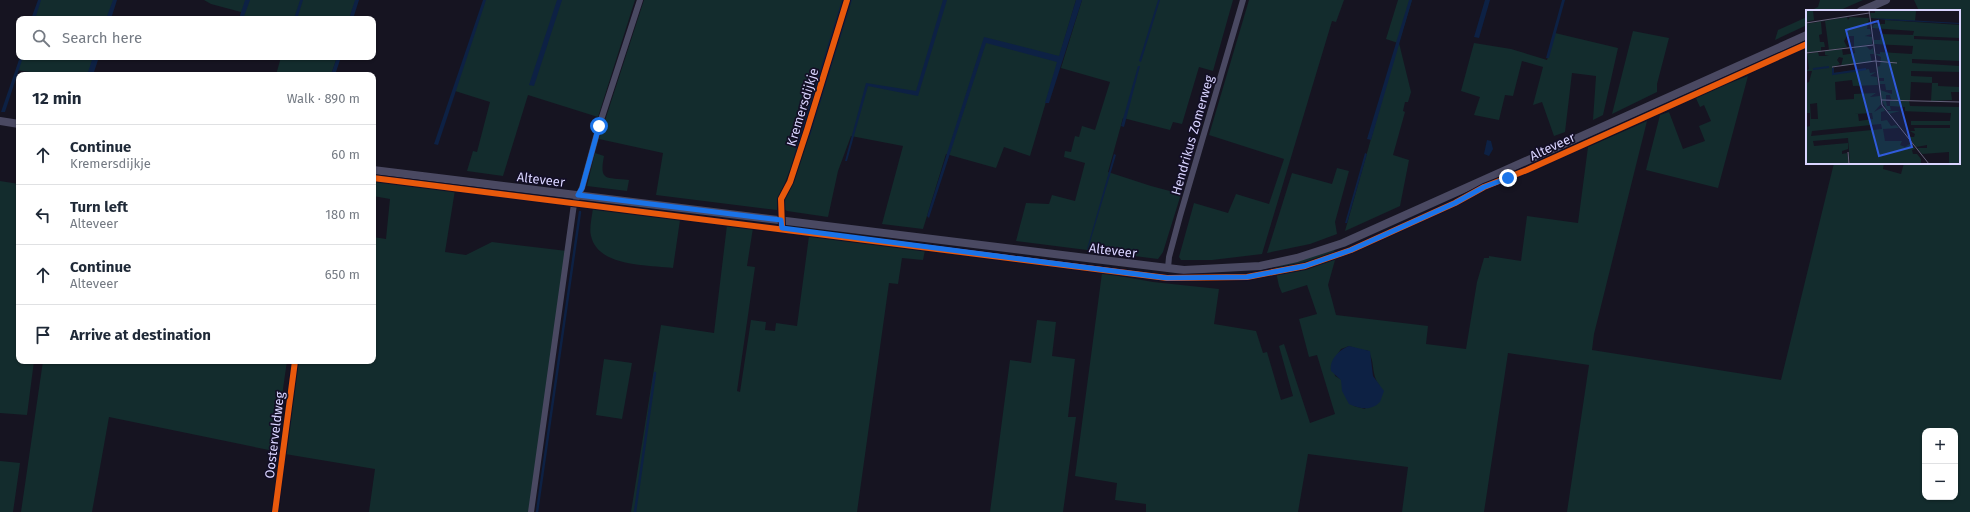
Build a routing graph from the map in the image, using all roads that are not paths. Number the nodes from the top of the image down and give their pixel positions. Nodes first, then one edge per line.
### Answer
1 (640, 0) edge
2 (1243, 0) edge
3 (1886, 0) edge
4 (1863, 10) edge
5 (1806, 35) edge
6 (0, 121) edge
7 (16, 124) edge
8 (376, 170) edge
9 (578, 195) junction
10 (1168, 268) junction
11 (295, 364) edge
12 (275, 512) edge
13 (531, 512) edge

1 - 9 street
2 - 10 street, Hendrikus Zomerweg
3 - 4 street
5 - 10 street, Alteveer
6 - 7 street
8 - 9 street, Alteveer
9 - 10 street, Alteveer
9 - 13 street
11 - 12 street, Oosterveldweg

